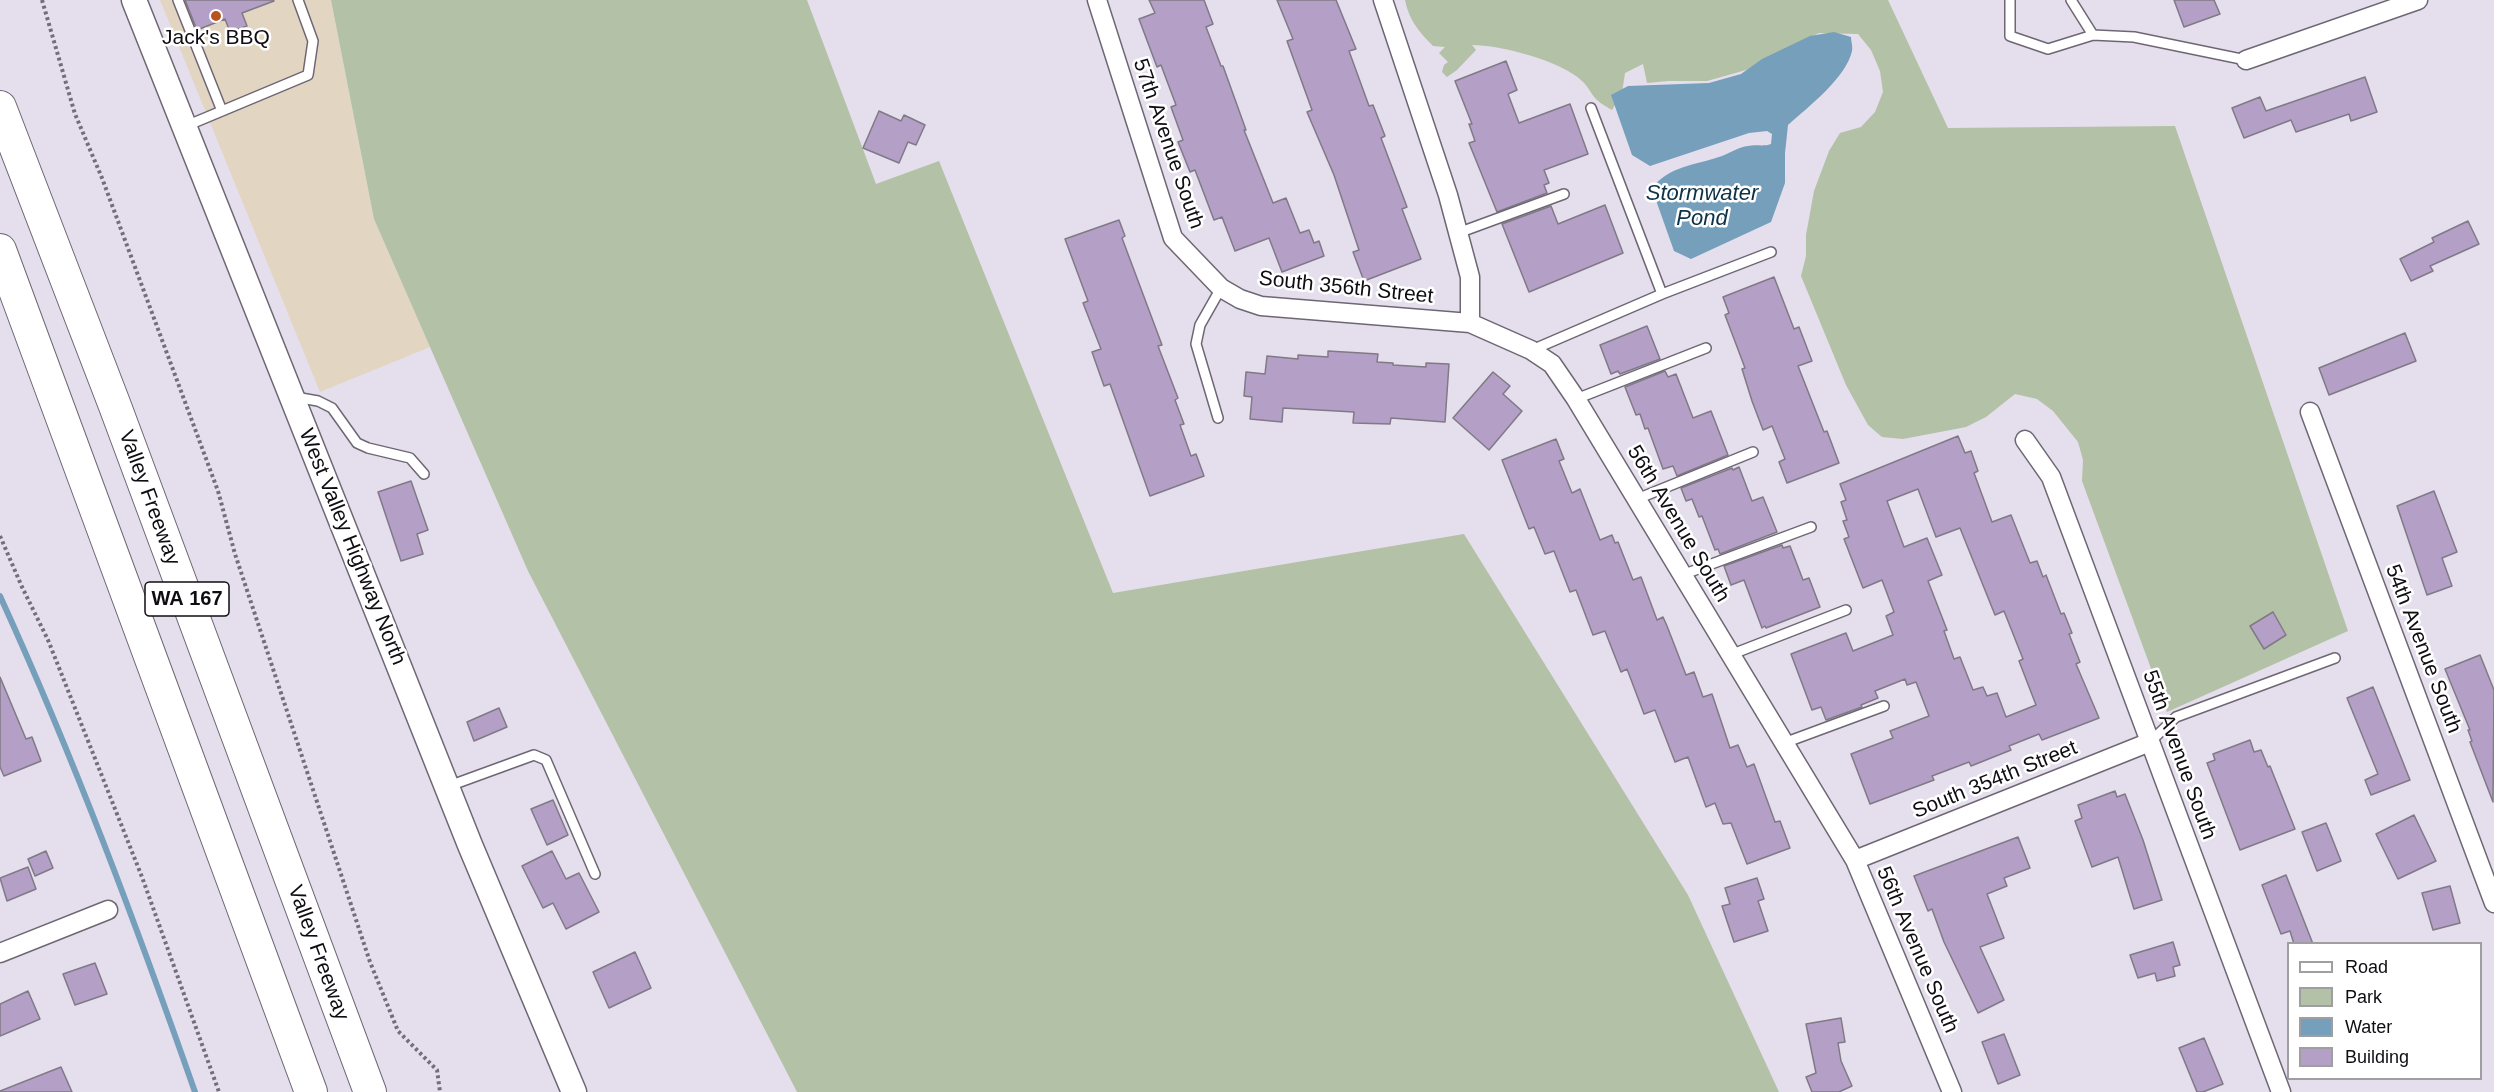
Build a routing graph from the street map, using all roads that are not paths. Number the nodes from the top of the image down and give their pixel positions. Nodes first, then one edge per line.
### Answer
1 (134, 0) edge
2 (178, 0) edge
3 (298, 0) edge
4 (1097, 0) edge
5 (1383, 0) edge
6 (2010, 0) edge
7 (2071, 0) edge
8 (2418, 0) edge
9 (2093, 36) junction
10 (2246, 60) joint
11 (0, 107) edge
12 (1591, 108) dead end
13 (222, 111) junction
14 (185, 126) junction
15 (1564, 194) dead end
16 (1458, 233) junction
17 (0, 250) edge
18 (1771, 252) dead end
19 (1221, 288) junction
20 (1662, 294) junction
21 (1470, 323) junction
22 (1706, 348) dead end
23 (1532, 350) junction
24 (292, 397) junction
25 (1576, 399) junction
26 (2310, 412) dead end
27 (1218, 418) dead end
28 (2025, 440) dead end
29 (1754, 452) dead end
30 (424, 474) dead end
31 (1636, 499) junction
32 (1811, 527) dead end
33 (1682, 574) junction
34 (1846, 610) dead end
35 (1730, 655) junction
36 (2335, 658) dead end
37 (1884, 706) dead end
38 (2151, 742) junction
39 (1784, 743) junction
40 (446, 786) junction
41 (1855, 860) junction
42 (595, 874) dead end
43 (2494, 903) edge
44 (108, 910) dead end
45 (0, 953) edge
46 (311, 1092) edge
47 (370, 1092) edge
48 (574, 1092) edge
49 (1952, 1092) edge
50 (2281, 1092) edge

1 - 14 main road, West Valley Highway North
2 - 13 lane
3 - 13 lane
4 - 19 street, 57th Avenue South
5 - 16 street
6 - 9 lane
7 - 9 lane
8 - 10 street
9 - 10 lane
11 - 47 highway, Valley Freeway / WA 167
12 - 20 lane
13 - 14 lane
14 - 24 main road, West Valley Highway North
15 - 16 lane
16 - 21 street
17 - 46 highway, WA 167
18 - 20 lane
19 - 21 street, South 356th Street
19 - 27 lane
20 - 23 lane
21 - 23 street, 56th Avenue South
22 - 25 lane
23 - 25 street, 56th Avenue South
24 - 30 lane
24 - 40 main road, West Valley Highway North
25 - 31 street, 56th Avenue South
26 - 43 street, 54th Avenue South
28 - 38 street, 55th Avenue South
29 - 31 lane
31 - 33 street, 56th Avenue South
32 - 33 lane
33 - 35 street, 56th Avenue South
34 - 35 lane
35 - 39 street, 56th Avenue South
36 - 38 lane
37 - 39 lane
38 - 41 street, South 354th Street
38 - 50 street, 55th Avenue South
39 - 41 street, 56th Avenue South
40 - 42 lane
40 - 48 main road, West Valley Highway North
41 - 49 street, 56th Avenue South
44 - 45 street

